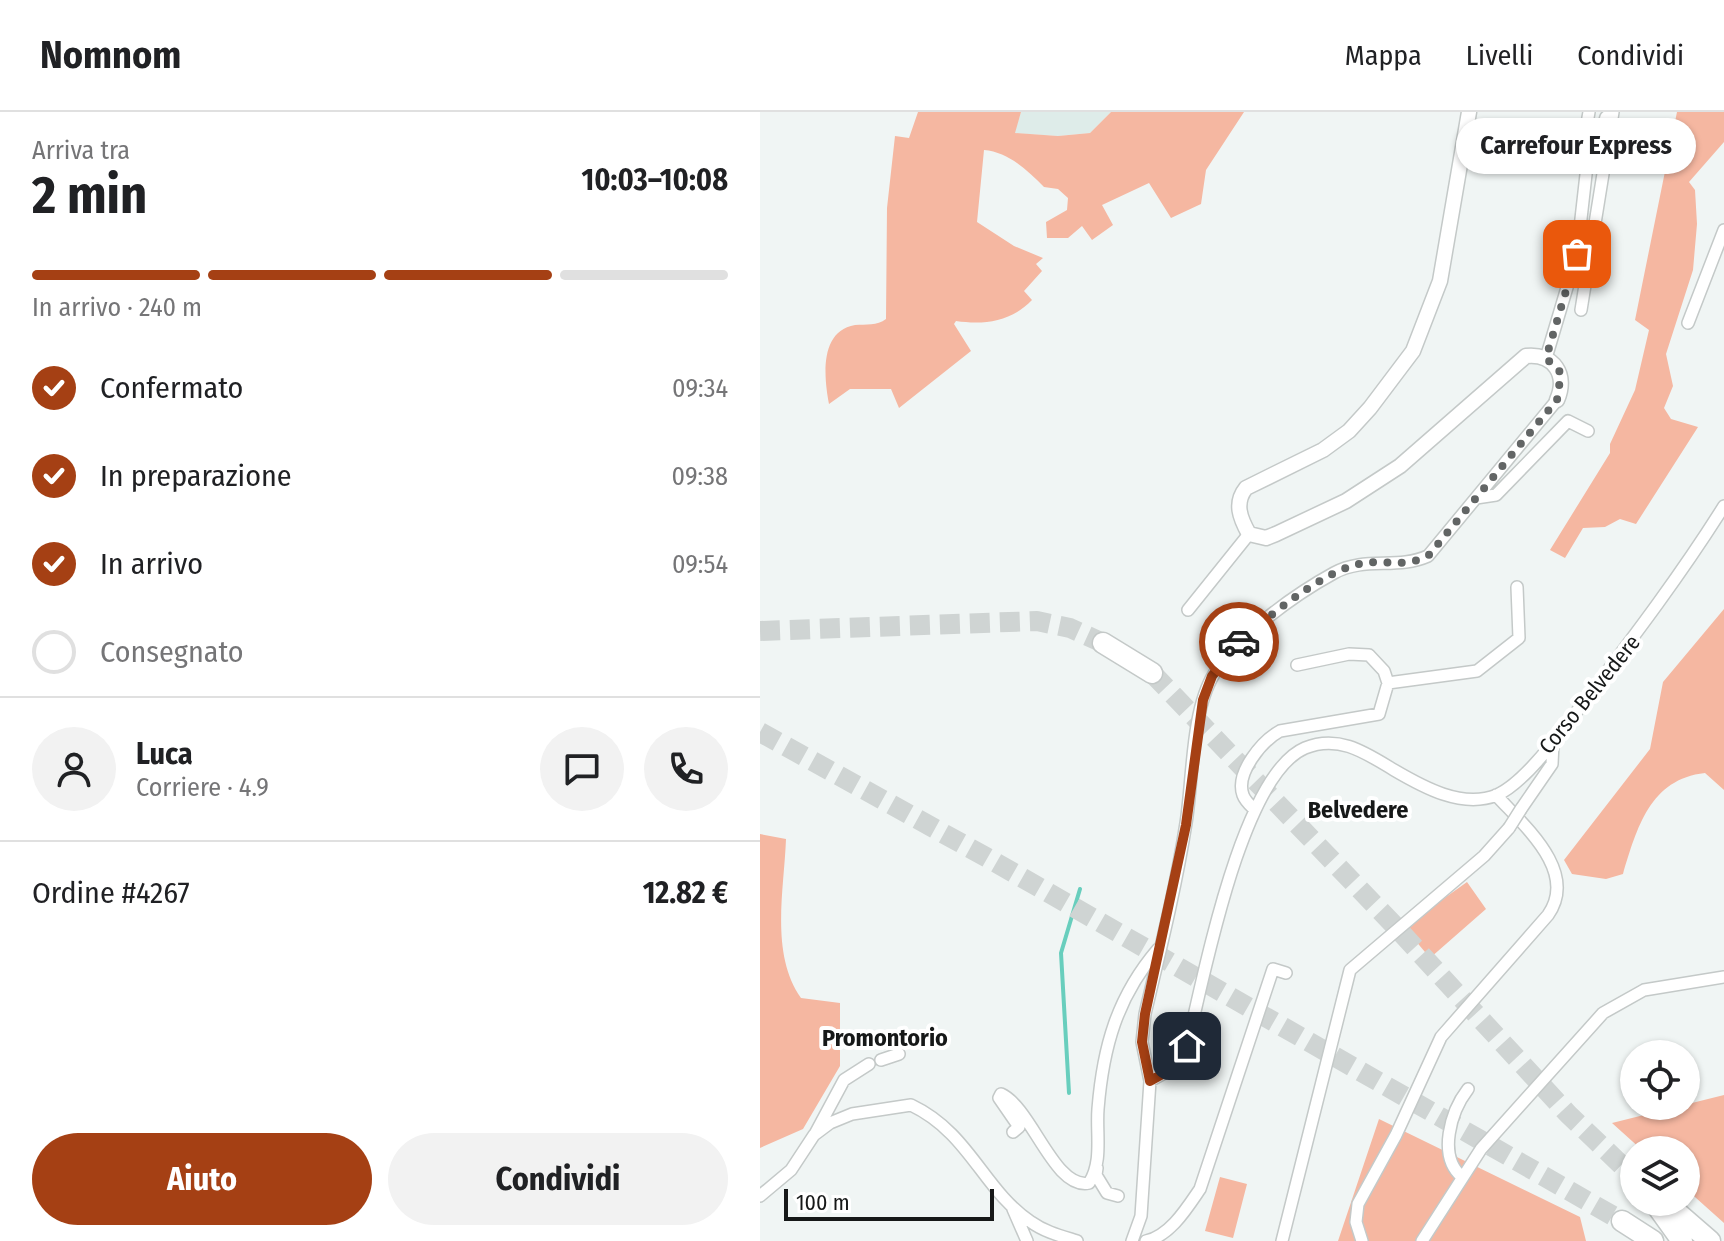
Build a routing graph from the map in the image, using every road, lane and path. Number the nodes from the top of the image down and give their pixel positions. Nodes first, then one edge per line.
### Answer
1 (1469, 112) edge
2 (1589, 112) edge
3 (1610, 112) edge
4 (1588, 160) junction
5 (1724, 230) edge
6 (1581, 310) dead end
7 (1688, 323) dead end
8 (1546, 358) junction
9 (1557, 400) joint
10 (1588, 431) dead end
11 (1476, 498) junction
12 (1724, 506) edge
13 (1249, 534) junction
14 (1517, 587) dead end
15 (1188, 610) dead end
16 (1103, 643) tunnel mouth
17 (1297, 665) dead end
18 (1152, 673) tunnel mouth
19 (1388, 683) junction
20 (1553, 743) junction
21 (1496, 795) junction
22 (1255, 810) junction
23 (1161, 945) junction
24 (1286, 973) dead end
25 (1724, 977) edge
26 (899, 1054) dead end
27 (1150, 1081) junction
28 (1468, 1089) dead end
29 (1013, 1132) dead end
30 (814, 1135) junction
31 (1097, 1167) junction
32 (1462, 1177) junction
33 (760, 1196) edge
34 (1118, 1196) dead end
35 (1013, 1208) junction
36 (1664, 1216) edge
37 (1681, 1216) edge
38 (1027, 1241) edge
39 (1077, 1241) edge
40 (1132, 1241) edge
41 (1146, 1241) edge
42 (1282, 1241) edge
43 (1362, 1241) edge
44 (1422, 1241) edge
45 (1640, 1241) edge
46 (1653, 1241) edge
47 (1682, 1241) edge
48 (1710, 1241) edge

1 - 13 street
2 - 4 street
3 - 4 street
3 - 6 street
4 - 8 street
5 - 7 street
8 - 9 street
8 - 13 street
9 - 11 street
10 - 11 street
11 - 23 street
12 - 20 street, Corso Belvedere
13 - 15 street
14 - 19 street
16 - 18 highway
17 - 19 street
19 - 22 street
20 - 21 street, Corso Belvedere
20 - 42 street, bridge
21 - 22 street
21 - 43 street
22 - 27 street
23 - 27 street
23 - 31 street
24 - 41 street
25 - 32 street
26 - 30 street
27 - 40 street
28 - 32 street
29 - 31 street
30 - 33 street
30 - 35 street
31 - 34 street
32 - 44 street
35 - 38 street
35 - 39 street
36 - 47 highway
37 - 48 highway
45 - 46 highway

